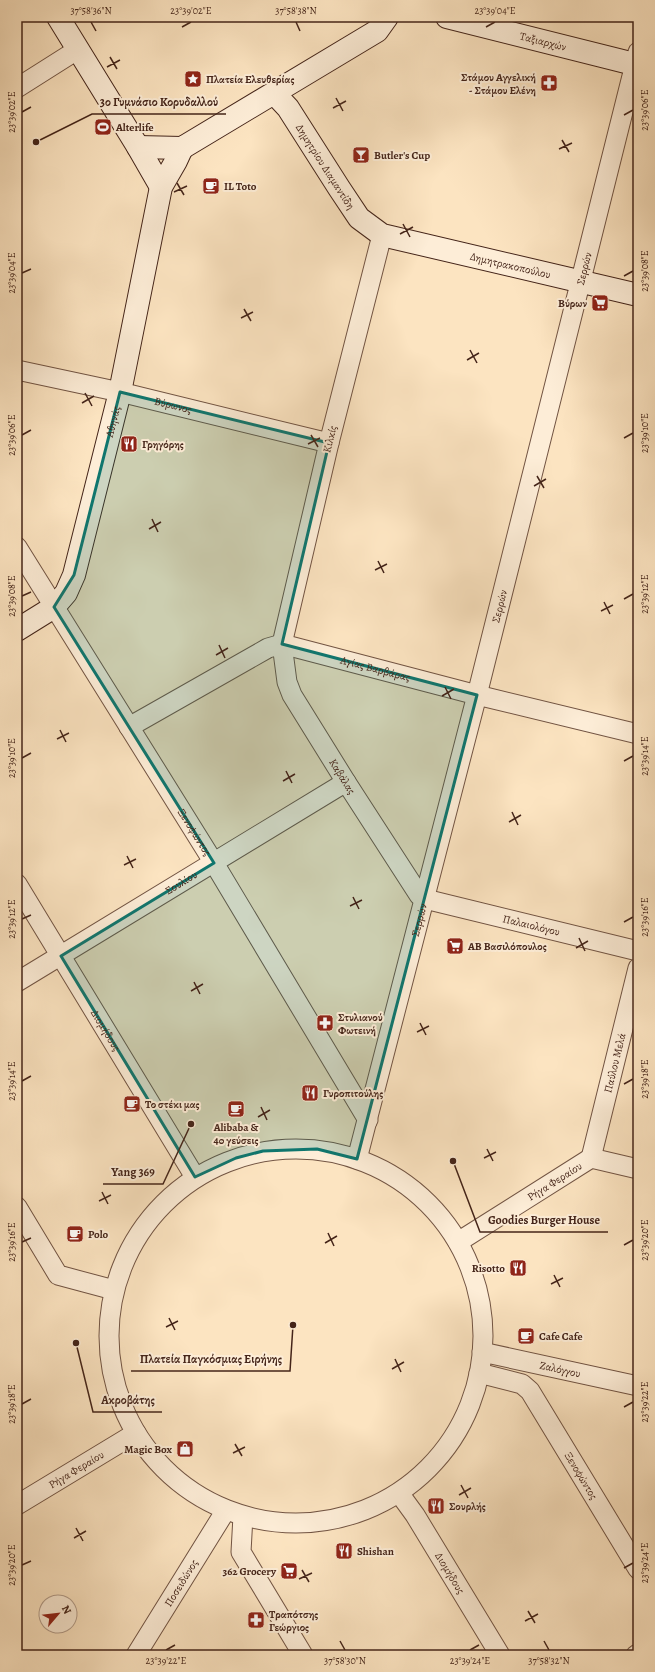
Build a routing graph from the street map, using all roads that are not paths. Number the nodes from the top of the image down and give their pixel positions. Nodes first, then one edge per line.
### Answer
1 (58, 17) edge
2 (387, 17) edge
3 (448, 17) edge
4 (77, 50) junction
5 (637, 60) edge
6 (17, 88) edge
7 (274, 93) junction
8 (138, 147) junction
9 (182, 148) junction
10 (161, 187) junction
11 (382, 235) junction
12 (580, 281) junction
13 (638, 295) edge
14 (17, 370) edge
15 (120, 392) junction
16 (329, 443) junction
17 (17, 547) edge
18 (54, 608) junction
19 (17, 630) edge
20 (282, 644) junction
21 (477, 694) junction
22 (129, 727) junction
23 (638, 734) edge
24 (346, 782) junction
25 (214, 863) junction
26 (17, 884) edge
27 (425, 899) junction
28 (638, 951) edge
29 (61, 956) junction
30 (638, 968) edge
31 (17, 982) edge
32 (368, 1120) junction
33 (590, 1158) junction
34 (357, 1159) junction
35 (638, 1169) edge
36 (195, 1177) junction
37 (17, 1207) edge
38 (458, 1242) junction
39 (114, 1290) junction
40 (482, 1352) junction
41 (528, 1362) junction
42 (479, 1373) junction
43 (522, 1384) junction
44 (638, 1386) edge
45 (136, 1433) junction
46 (399, 1493) junction
47 (17, 1505) edge
48 (234, 1513) junction
49 (638, 1569) edge
50 (136, 1655) edge
51 (303, 1655) edge
52 (500, 1655) edge

1 - 4 main road
2 - 7 main road
3 - 5 main road, Ταξιαρχών
4 - 6 street
4 - 8 main road
5 - 12 street, Σερρών
7 - 9 main road
7 - 11 main road, Δημητρίου Διαμαντίδη
8 - 9 main road
8 - 10 main road
9 - 10 main road, Αθηνάς
10 - 15 main road, Αθηνάς
11 - 12 main road, Δημητρακοπούλου
11 - 16 street, Κιλκίς
12 - 13 main road, Δημητρακοπούλου
12 - 21 street, Σερρών
14 - 15 street, Βύρωνος
15 - 16 street, Βύρωνος
15 - 18 main road, Αθηνάς
16 - 20 street, Κιλκίς
17 - 18 street, Ξενοφώντος
18 - 19 main road, Αθηνάς
18 - 22 street, Ξενοφώντος
20 - 21 street, Αγίας Βαρβάρας
20 - 22 street
20 - 24 street, Καβάλας
21 - 23 street, Αγίας Βαρβάρας
21 - 27 street, Σερρών
22 - 25 street, Ξενοφώντος
24 - 25 street, Σουλίου
24 - 27 street, Καβάλας
25 - 29 street, Σουλίου
25 - 32 street, Ξενοφώντος
26 - 29 street, Διομήδους
27 - 28 street, Παλαιολόγου
27 - 32 street, Σερρών
29 - 31 street, Σουλίου
29 - 36 street, Διομήδους
30 - 33 street, Παύλου Μελά
32 - 34 street, Σερρών
33 - 35 street
33 - 38 street, Ρήγα Φεραίου
34 - 36 street
34 - 38 street
36 - 39 street
37 - 39 street
38 - 40 street
39 - 45 street
40 - 41 street, Ζαλόγγου
40 - 42 street
41 - 43 street
41 - 44 street, Ζαλόγγου
42 - 43 street
42 - 46 street
43 - 49 street, Ξενοφώντος
45 - 47 street, Ρήγα Φεραίου
45 - 48 street
46 - 48 street
46 - 52 street, Διομήδους
48 - 50 street, Ποσειδώνος
48 - 51 street

